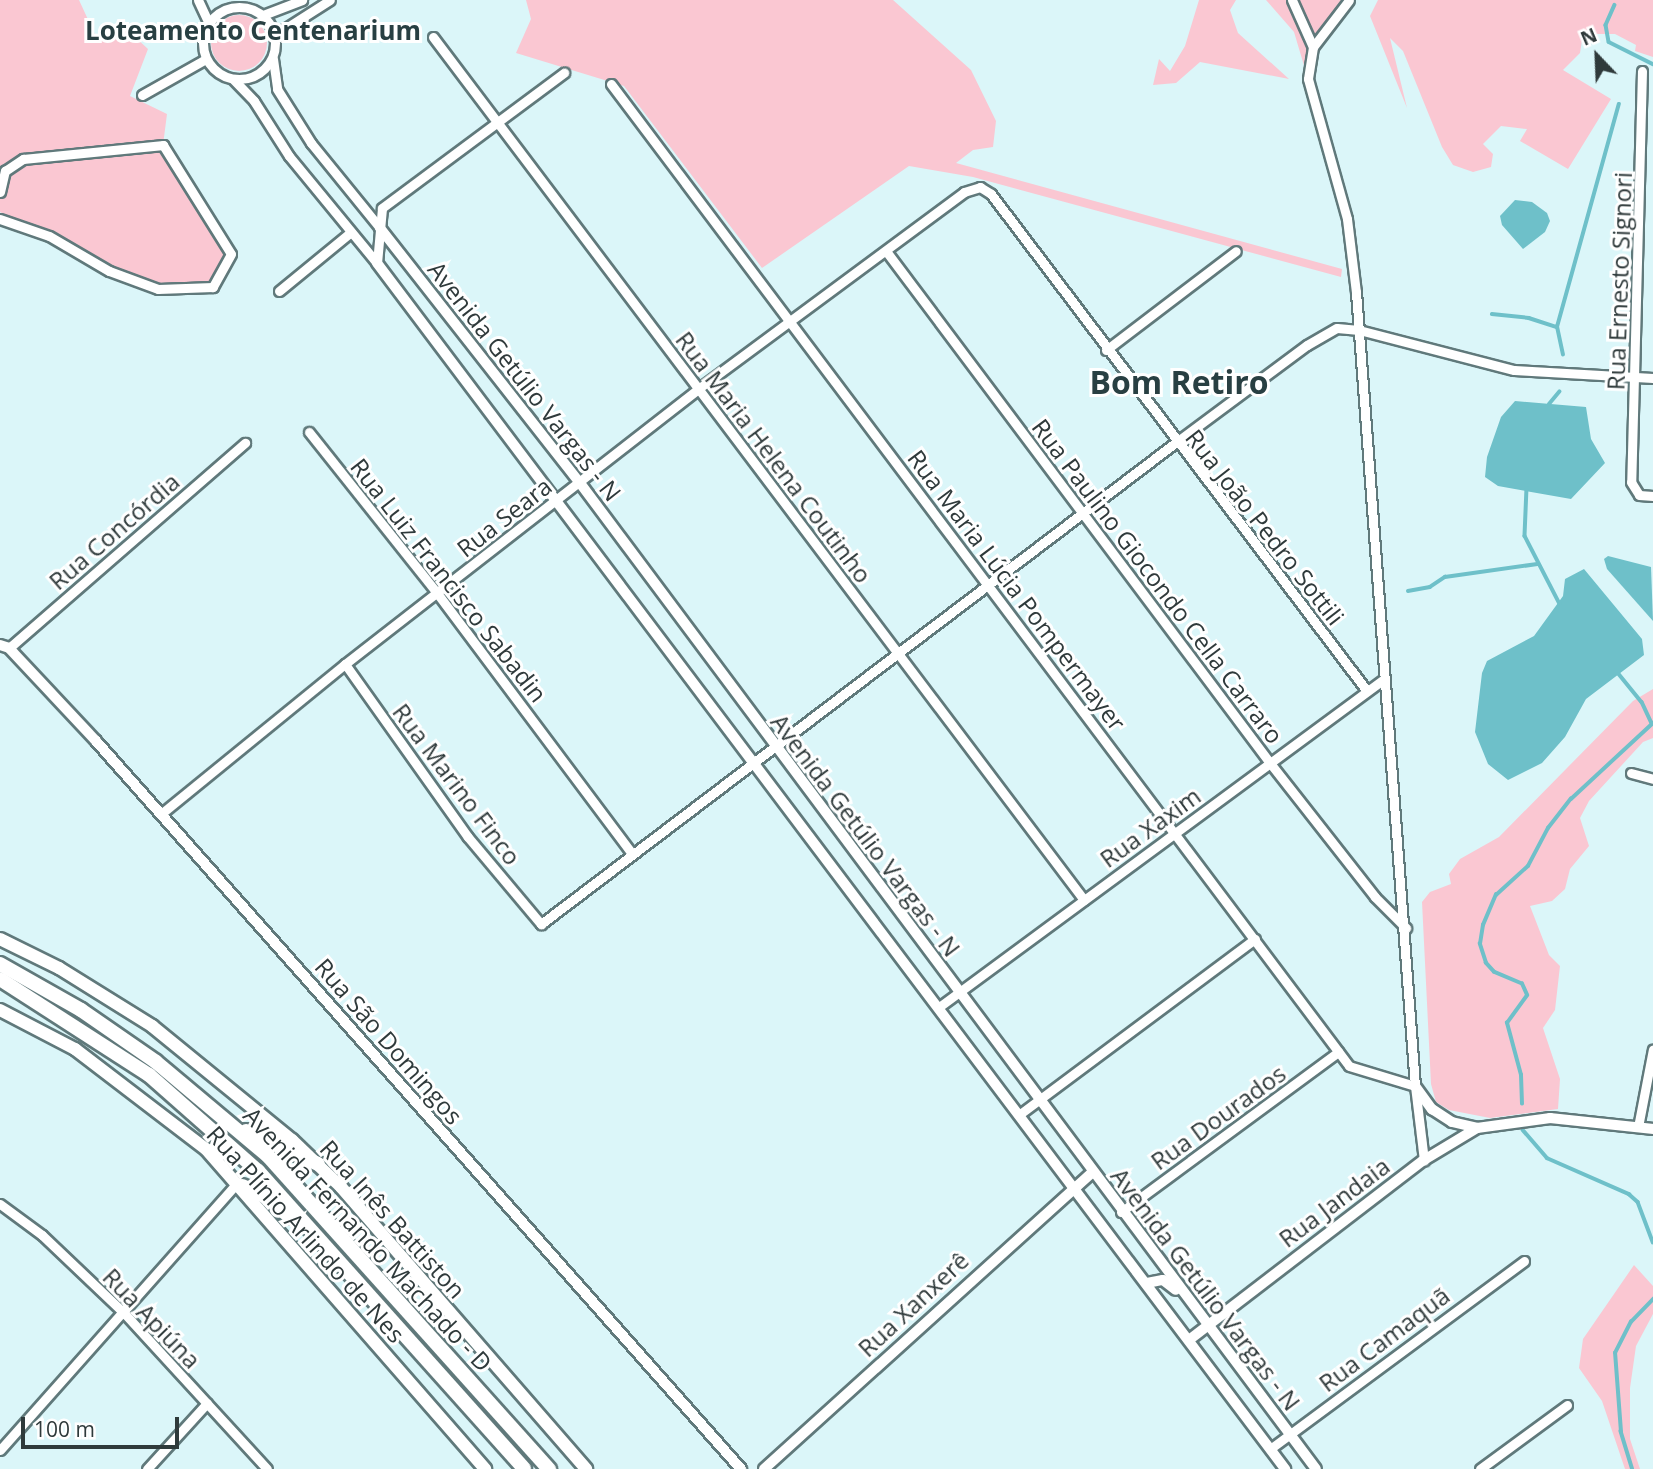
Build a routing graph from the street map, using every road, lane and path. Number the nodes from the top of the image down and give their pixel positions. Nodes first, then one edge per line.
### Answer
1 (198, 0) edge
2 (302, 0) edge
3 (330, 0) edge
4 (1292, 0) edge
5 (1349, 0) edge
6 (237, 3) edge
7 (263, 15) junction
8 (209, 24) junction
9 (275, 35) junction
10 (432, 37) dead end
11 (1313, 47) junction
12 (206, 59) junction
13 (273, 59) junction
14 (1642, 71) dead end
15 (564, 73) dead end
16 (233, 79) junction
17 (611, 84) dead end
18 (142, 95) dead end
19 (497, 122) junction
20 (980, 187) joint
21 (0, 192) edge
22 (0, 219) edge
23 (380, 228) junction
24 (351, 232) junction
25 (886, 251) junction
26 (1236, 251) dead end
27 (377, 263) junction
28 (279, 291) dead end
29 (792, 321) junction
30 (1359, 330) junction
31 (1106, 350) junction
32 (1635, 378) junction
33 (1653, 378) edge
34 (698, 389) junction
35 (309, 432) dead end
36 (245, 443) dead end
37 (1175, 443) junction
38 (580, 483) junction
39 (1653, 496) edge
40 (556, 501) junction
41 (1084, 514) junction
42 (988, 584) junction
43 (437, 593) junction
44 (4, 647) edge
45 (898, 654) junction
46 (345, 664) junction
47 (1384, 679) junction
48 (1367, 691) junction
49 (774, 748) junction
50 (755, 763) junction
51 (1270, 763) junction
52 (1631, 774) dead end
53 (1653, 779) edge
54 (161, 814) junction
55 (1175, 833) junction
56 (632, 853) junction
57 (1084, 900) junction
58 (1406, 928) junction
59 (0, 939) edge
60 (1255, 940) junction
61 (0, 964) edge
62 (0, 979) edge
63 (958, 993) junction
64 (939, 1007) junction
65 (0, 1010) edge
66 (1653, 1049) edge
67 (1338, 1052) junction
68 (1415, 1086) junction
69 (1038, 1100) junction
70 (1020, 1114) junction
71 (234, 1126) junction
72 (1638, 1127) junction
73 (1477, 1128) junction
74 (1653, 1129) edge
75 (1424, 1160) junction
76 (318, 1164) junction
77 (1093, 1172) junction
78 (240, 1184) junction
79 (1073, 1185) junction
80 (0, 1204) edge
81 (1121, 1212) junction
82 (1524, 1261) dead end
83 (344, 1264) junction
84 (1147, 1283) junction
85 (1188, 1300) junction
86 (125, 1314) junction
87 (1208, 1326) junction
88 (1189, 1340) junction
89 (207, 1403) junction
90 (1567, 1405) dead end
91 (1289, 1435) junction
92 (1270, 1449) junction
93 (0, 1450) edge
94 (147, 1469) edge
95 (267, 1469) edge
96 (485, 1469) edge
97 (524, 1469) edge
98 (549, 1469) edge
99 (586, 1469) edge
100 (741, 1469) edge
101 (764, 1469) edge
102 (1285, 1469) edge
103 (1316, 1469) edge
104 (1480, 1469) edge

1 - 8 street
2 - 7 street
3 - 9 street
4 - 11 street
5 - 11 street
6 - 7 street
6 - 8 street
7 - 9 street
8 - 12 street
9 - 13 street
10 - 19 street, Rua Maria Helena Coutinho
11 - 30 street
12 - 16 street
12 - 18 street
13 - 16 street
13 - 23 street
14 - 32 street, Rua Ernesto Signori
15 - 19 street
16 - 24 street
17 - 29 street, Rua Maria Lúcia Pompermayer
19 - 23 street
19 - 34 street, Rua Maria Helena Coutinho
20 - 25 street, Rua Seara
20 - 31 street, Rua João Pedro Sottili
21 - 22 street
23 - 27 street
23 - 38 street, Avenida Getúlio Vargas - N
24 - 27 street
24 - 28 street
25 - 29 street, Rua Seara
25 - 41 street, Rua Paulino Giocondo Cella Carraro
26 - 31 street
27 - 40 street, Avenida Getúlio Vargas - N
29 - 34 street, Rua Seara
29 - 42 street, Rua Maria Lúcia Pompermayer
30 - 32 street
30 - 37 street
30 - 47 street
31 - 37 street, Rua João Pedro Sottili
32 - 33 street
32 - 39 street, Rua Ernesto Signori
34 - 38 street, Rua Seara
34 - 45 street, Rua Maria Helena Coutinho
35 - 43 street, Rua Luiz Francisco Sabadin
36 - 44 street, Rua Concórdia
37 - 41 street
37 - 48 street, Rua João Pedro Sottili
38 - 40 street, Rua Seara
38 - 49 street, Avenida Getúlio Vargas - N
40 - 43 street, Rua Seara
40 - 50 street, Avenida Getúlio Vargas - N
41 - 42 street
41 - 51 street, Rua Paulino Giocondo Cella Carraro
42 - 45 street
42 - 55 street, Rua Maria Lúcia Pompermayer
43 - 46 street, Rua Seara
43 - 56 street, Rua Luiz Francisco Sabadin
44 - 54 street, Rua São Domingos
45 - 49 street
45 - 57 street, Rua Maria Helena Coutinho
46 - 54 street, Rua Seara
46 - 56 street, Rua Marino Finco
47 - 48 street, Rua Xaxim
47 - 58 street
48 - 51 street, Rua Xaxim
49 - 50 street
49 - 63 street, Avenida Getúlio Vargas - N
50 - 56 street
50 - 64 street, Avenida Getúlio Vargas - N
51 - 55 street, Rua Xaxim
51 - 58 street, Rua Paulino Giocondo Cella Carraro
52 - 53 street
54 - 100 street, Rua São Domingos
55 - 57 street, Rua Xaxim
55 - 60 street, Rua Maria Lúcia Pompermayer
57 - 63 street, Rua Xaxim
58 - 68 street
59 - 76 main road, Rua Inês Battiston
60 - 67 street, Rua Maria Lúcia Pompermayer
60 - 69 street
61 - 71 main road, Avenida Fernando Machado - D
62 - 83 main road, Avenida Fernando Machado - D
63 - 64 street, Rua Xaxim
63 - 69 street, Avenida Getúlio Vargas - N
64 - 70 street, Avenida Getúlio Vargas - N
65 - 78 main road, Rua Plínio Arlindo de Nes
66 - 72 street
67 - 68 street, Rua Maria Lúcia Pompermayer
67 - 81 street, Rua Dourados
68 - 73 street
68 - 75 street
69 - 70 street
69 - 77 street, Avenida Getúlio Vargas - N
70 - 79 street, Avenida Getúlio Vargas - N
71 - 76 main road
71 - 98 main road, Avenida Fernando Machado - D
72 - 73 street, Rua Jandaia
72 - 74 street, Rua Jandaia
73 - 75 street, Rua Jandaia
75 - 87 street, Rua Jandaia
76 - 99 main road, Rua Inês Battiston
77 - 79 street, Rua Xanxerê
77 - 81 street, Avenida Getúlio Vargas - N
78 - 83 main road
78 - 86 street
78 - 96 main road, Rua Plínio Arlindo de Nes
79 - 84 street, Avenida Getúlio Vargas - N
79 - 101 street, Rua Xanxerê
80 - 86 street, Rua Apiúna
81 - 85 street, Avenida Getúlio Vargas - N
82 - 91 street, Rua Camaquã
83 - 97 main road, Avenida Fernando Machado - D
84 - 85 street
84 - 88 street, Avenida Getúlio Vargas - N
85 - 87 street, Avenida Getúlio Vargas - N
86 - 89 street, Rua Apiúna
86 - 93 street
87 - 88 street, Rua Jandaia
87 - 91 street, Avenida Getúlio Vargas - N
88 - 92 street, Avenida Getúlio Vargas - N
89 - 94 street
89 - 95 street, Rua Apiúna
90 - 104 street
91 - 92 street, Rua Camaquã
91 - 103 street, Avenida Getúlio Vargas - N
92 - 102 street, Avenida Getúlio Vargas - N

